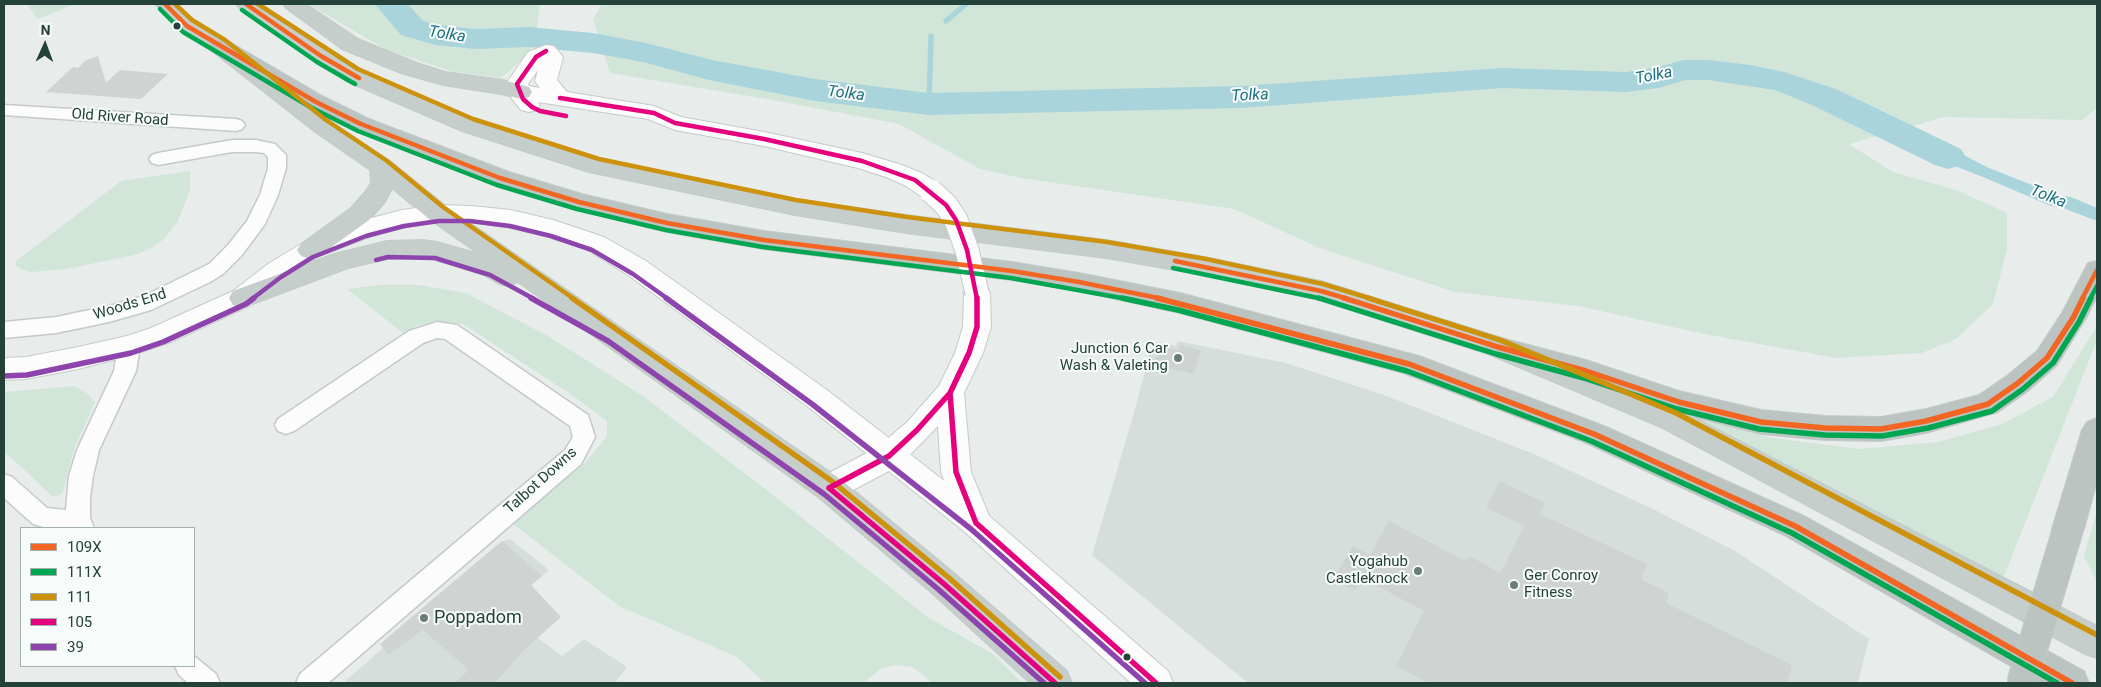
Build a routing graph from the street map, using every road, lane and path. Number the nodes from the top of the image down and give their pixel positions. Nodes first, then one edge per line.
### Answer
1 (165, 4) edge
2 (246, 4) edge
3 (293, 4) edge
4 (220, 46) junction
5 (520, 92) junction
6 (560, 98) junction
7 (4, 110) edge
8 (209, 123) junction
9 (675, 123) junction
10 (236, 125) dead end
11 (197, 152) junction
12 (158, 159) dead end
13 (382, 167) junction
14 (438, 213) junction
15 (310, 250) junction
16 (2097, 271) edge
17 (242, 298) junction
18 (4, 330) edge
19 (612, 335) junction
20 (129, 346) junction
21 (1498, 347) junction
22 (4, 369) edge
23 (950, 393) junction
24 (286, 425) dead end
25 (2097, 430) edge
26 (889, 456) junction
27 (4, 484) edge
28 (829, 488) junction
29 (80, 523) edge
30 (976, 523) junction
31 (2092, 640) edge
32 (189, 667) edge
33 (207, 683) edge
34 (308, 683) edge
35 (1055, 683) edge
36 (1156, 683) edge
37 (2022, 683) edge
38 (2072, 683) edge

1 - 4 highway
2 - 21 highway
3 - 5 highway
4 - 13 highway
4 - 38 highway
5 - 6 street
5 - 6 street
5 - 9 street
6 - 9 street
7 - 8 street, Old River Road
8 - 10 street, Old River Road
8 - 11 street
9 - 23 street, bridge
11 - 12 street, Woods End
11 - 18 street, Woods End
13 - 14 highway
13 - 15 highway
14 - 15 street
14 - 19 highway
14 - 26 street
15 - 17 street
16 - 21 highway
17 - 19 highway
17 - 20 street
19 - 28 highway
20 - 22 street
20 - 29 street
21 - 31 highway
23 - 26 street
23 - 30 street
24 - 34 street, Talbot Downs
25 - 37 highway, bridge
26 - 28 street
26 - 30 street
27 - 29 street
28 - 35 highway
30 - 36 street
32 - 33 street

